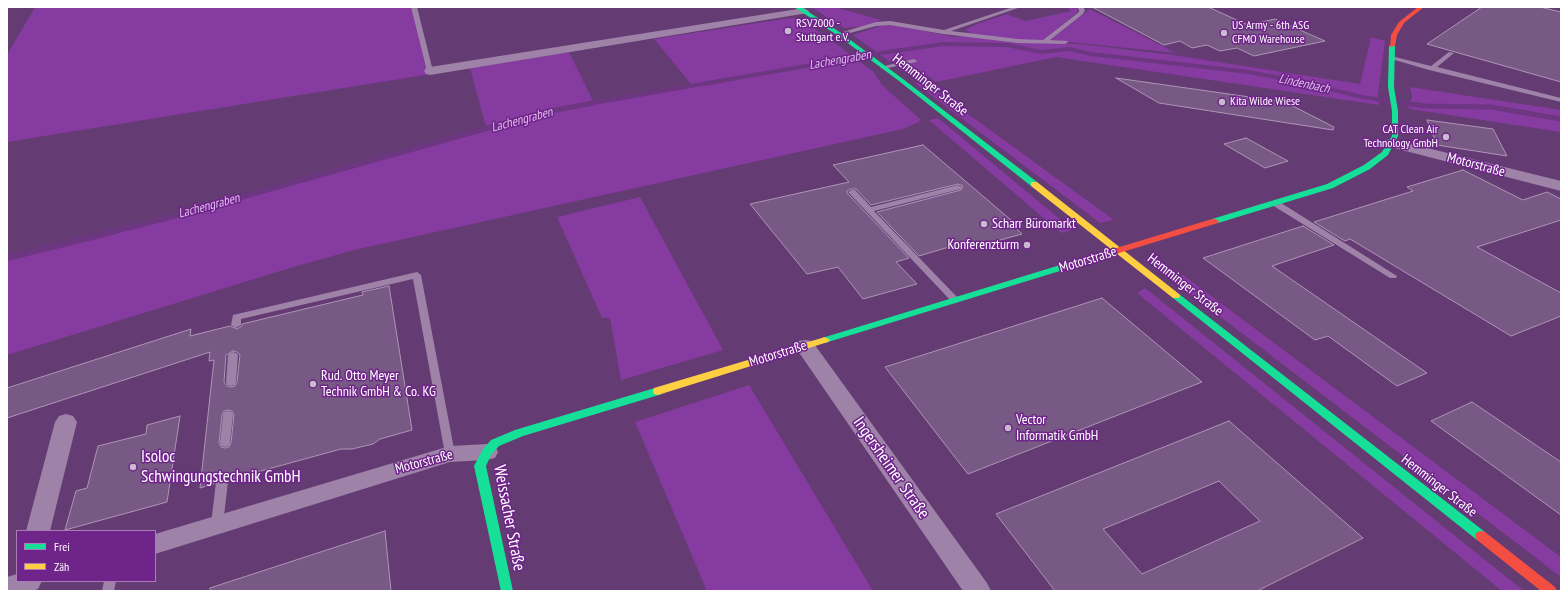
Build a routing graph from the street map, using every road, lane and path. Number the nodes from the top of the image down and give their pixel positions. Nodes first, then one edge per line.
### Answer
1 (414, 7) edge
2 (1018, 7) edge
3 (1080, 7) edge
4 (1421, 7) edge
5 (800, 9) edge
6 (943, 32) junction
7 (838, 34) junction
8 (1045, 41) junction
9 (1065, 42) dead end
10 (1451, 53) dead end
11 (1390, 58) junction
12 (914, 61) dead end
13 (880, 64) junction
14 (1431, 69) junction
15 (430, 71) joint
16 (1561, 100) edge
17 (1391, 143) junction
18 (1561, 186) edge
19 (958, 187) dead end
20 (852, 192) dead end
21 (1275, 203) junction
22 (869, 210) junction
23 (1119, 251) junction
24 (1394, 276) dead end
25 (955, 300) junction
26 (236, 325) dead end
27 (805, 346) junction
28 (233, 355) dead end
29 (231, 382) dead end
30 (228, 415) dead end
31 (66, 422) dead end
32 (226, 443) dead end
33 (486, 452) junction
34 (450, 454) junction
35 (222, 482) dead end
36 (217, 524) junction
37 (38, 530) edge
38 (156, 544) edge
39 (507, 591) edge
40 (978, 591) edge
41 (1551, 591) edge

1 - 15 lane
2 - 6 lane
3 - 8 lane
4 - 11 street, Motorstraße
5 - 7 street, Hemminger Straße
5 - 15 street
6 - 7 lane
6 - 8 lane
7 - 13 street, Hemminger Straße
8 - 9 lane
10 - 14 lane
11 - 14 lane
11 - 17 street, Motorstraße
12 - 13 lane
13 - 23 street, Hemminger Straße
14 - 16 lane
17 - 18 street, Motorstraße
17 - 21 street, Motorstraße
19 - 22 lane
20 - 22 lane
21 - 23 street, Motorstraße
21 - 24 lane
22 - 25 lane
23 - 25 street, Motorstraße
23 - 41 street, Hemminger Straße
25 - 27 street, Motorstraße
26 - 34 lane
27 - 33 street, Motorstraße
27 - 40 street, Ingersheimer Straße
28 - 29 lane
30 - 32 lane
31 - 37 street
33 - 34 street, Motorstraße
33 - 39 street, Weissacher Straße
34 - 36 street, Motorstraße
35 - 36 lane
36 - 38 street, Motorstraße

